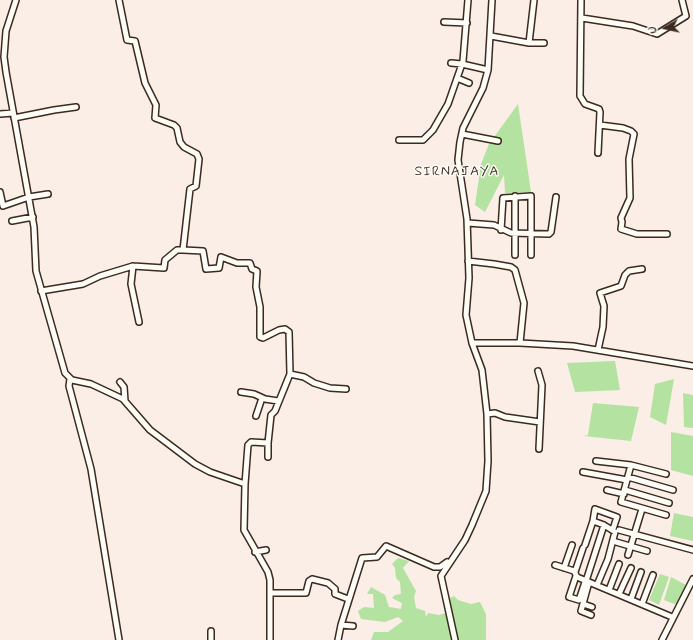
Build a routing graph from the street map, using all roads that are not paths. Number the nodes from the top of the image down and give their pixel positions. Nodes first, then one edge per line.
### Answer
1 (16, 0) edge
2 (119, 0) edge
3 (468, 0) edge
4 (492, 0) edge
5 (534, 0) edge
6 (581, 0) edge
7 (682, 0) edge
8 (582, 18) junction
9 (444, 22) dead end
10 (467, 23) junction
11 (491, 36) junction
12 (2, 41) edge
13 (529, 43) junction
14 (544, 43) dead end
15 (451, 64) dead end
16 (462, 64) junction
17 (488, 70) junction
18 (457, 78) junction
19 (469, 83) dead end
20 (76, 107) dead end
21 (0, 114) edge
22 (14, 116) junction
23 (600, 125) junction
24 (462, 134) junction
25 (399, 140) dead end
26 (498, 141) dead end
27 (598, 153) dead end
28 (0, 192) edge
29 (48, 194) dead end
30 (515, 196) junction
31 (556, 196) dead end
32 (29, 197) junction
33 (33, 218) junction
34 (12, 221) dead end
35 (468, 223) junction
36 (501, 230) junction
37 (514, 234) junction
38 (530, 234) junction
39 (667, 234) dead end
40 (183, 250) junction
41 (515, 255) dead end
42 (531, 255) dead end
43 (468, 261) junction
44 (133, 266) junction
45 (642, 269) dead end
46 (42, 291) junction
47 (138, 322) dead end
48 (472, 343) junction
49 (520, 343) junction
50 (598, 350) junction
51 (693, 366) edge
52 (538, 371) dead end
53 (290, 374) junction
54 (70, 379) junction
55 (120, 382) dead end
56 (346, 389) dead end
57 (241, 392) dead end
58 (262, 398) junction
59 (125, 401) junction
60 (278, 401) junction
61 (487, 414) junction
62 (256, 416) dead end
63 (540, 422) junction
64 (268, 443) junction
65 (539, 449) dead end
66 (268, 457) dead end
67 (596, 461) dead end
68 (631, 465) junction
69 (583, 472) dead end
70 (666, 474) dead end
71 (628, 478) junction
72 (244, 484) junction
73 (607, 490) dead end
74 (673, 490) dead end
75 (624, 492) junction
76 (669, 503) dead end
77 (642, 509) junction
78 (666, 515) dead end
79 (593, 521) junction
80 (604, 525) junction
81 (613, 529) junction
82 (619, 530) dead end
83 (635, 534) junction
84 (616, 542) dead end
85 (572, 545) dead end
86 (631, 546) junction
87 (266, 550) dead end
88 (693, 550) edge
89 (255, 552) junction
90 (647, 552) dead end
91 (628, 555) dead end
92 (450, 561) junction
93 (619, 564) dead end
94 (554, 565) dead end
95 (564, 568) junction
96 (631, 568) dead end
97 (641, 572) dead end
98 (575, 574) junction
99 (653, 575) dead end
100 (693, 579) edge
101 (587, 582) junction
102 (597, 585) junction
103 (609, 590) junction
104 (271, 593) junction
105 (619, 594) junction
106 (348, 599) junction
107 (631, 599) junction
108 (583, 604) junction
109 (642, 604) junction
110 (592, 607) dead end
111 (591, 615) dead end
112 (672, 617) junction
113 (341, 625) junction
114 (353, 626) dead end
115 (211, 631) dead end
116 (119, 640) edge
117 (211, 640) edge
118 (270, 640) edge
119 (338, 640) edge
120 (455, 640) edge
121 (662, 640) edge

1 - 12 street
2 - 40 street
3 - 10 street
4 - 11 street
5 - 13 street
6 - 8 street
7 - 8 street
8 - 23 street
9 - 10 street
10 - 16 street
11 - 13 street
11 - 17 street
12 - 22 street
13 - 14 street
15 - 16 street
16 - 17 street
16 - 18 street
17 - 24 street
18 - 19 street
18 - 25 street
20 - 22 street
21 - 22 street
22 - 32 street
23 - 27 street
23 - 39 street
24 - 26 street
24 - 35 street
28 - 32 street
29 - 32 street
30 - 36 street
30 - 37 street
30 - 38 street
31 - 38 street
32 - 33 street
33 - 34 street
33 - 46 street
35 - 36 street
35 - 43 street
36 - 37 street
37 - 38 street
37 - 41 street
38 - 42 street
40 - 44 street
40 - 53 street
43 - 48 street
43 - 49 street
44 - 46 street
44 - 47 street
45 - 50 street
46 - 54 street
48 - 49 street
48 - 61 street
49 - 50 street
50 - 51 street
52 - 63 street
53 - 56 street
53 - 60 street
54 - 59 street
54 - 116 street
55 - 59 street
57 - 58 street
58 - 60 street
58 - 62 street
59 - 72 street
60 - 64 street
61 - 63 street
61 - 92 street
63 - 65 street
64 - 66 street
64 - 72 street
67 - 68 street
68 - 70 street
68 - 71 street
69 - 71 street
71 - 74 street
71 - 75 street
72 - 89 street
73 - 75 street
75 - 76 street
75 - 77 street
77 - 78 street
77 - 83 street
79 - 80 street
79 - 81 street
79 - 98 street
80 - 81 street
80 - 101 street
81 - 102 street
82 - 83 street
83 - 86 street
83 - 88 street
84 - 86 street
85 - 95 street
86 - 90 street
86 - 91 street
87 - 89 street
89 - 104 street
92 - 106 street
92 - 120 street
93 - 103 street
94 - 95 street
95 - 98 street
96 - 105 street
97 - 107 street
98 - 101 street
98 - 101 street
99 - 109 street
100 - 112 street
101 - 102 street
101 - 108 street
102 - 103 street
103 - 105 street
104 - 106 street
104 - 118 street
105 - 107 street
106 - 113 street
107 - 109 street
108 - 110 street
108 - 111 street
109 - 112 street
112 - 121 street
113 - 114 street
113 - 119 street
115 - 117 street

